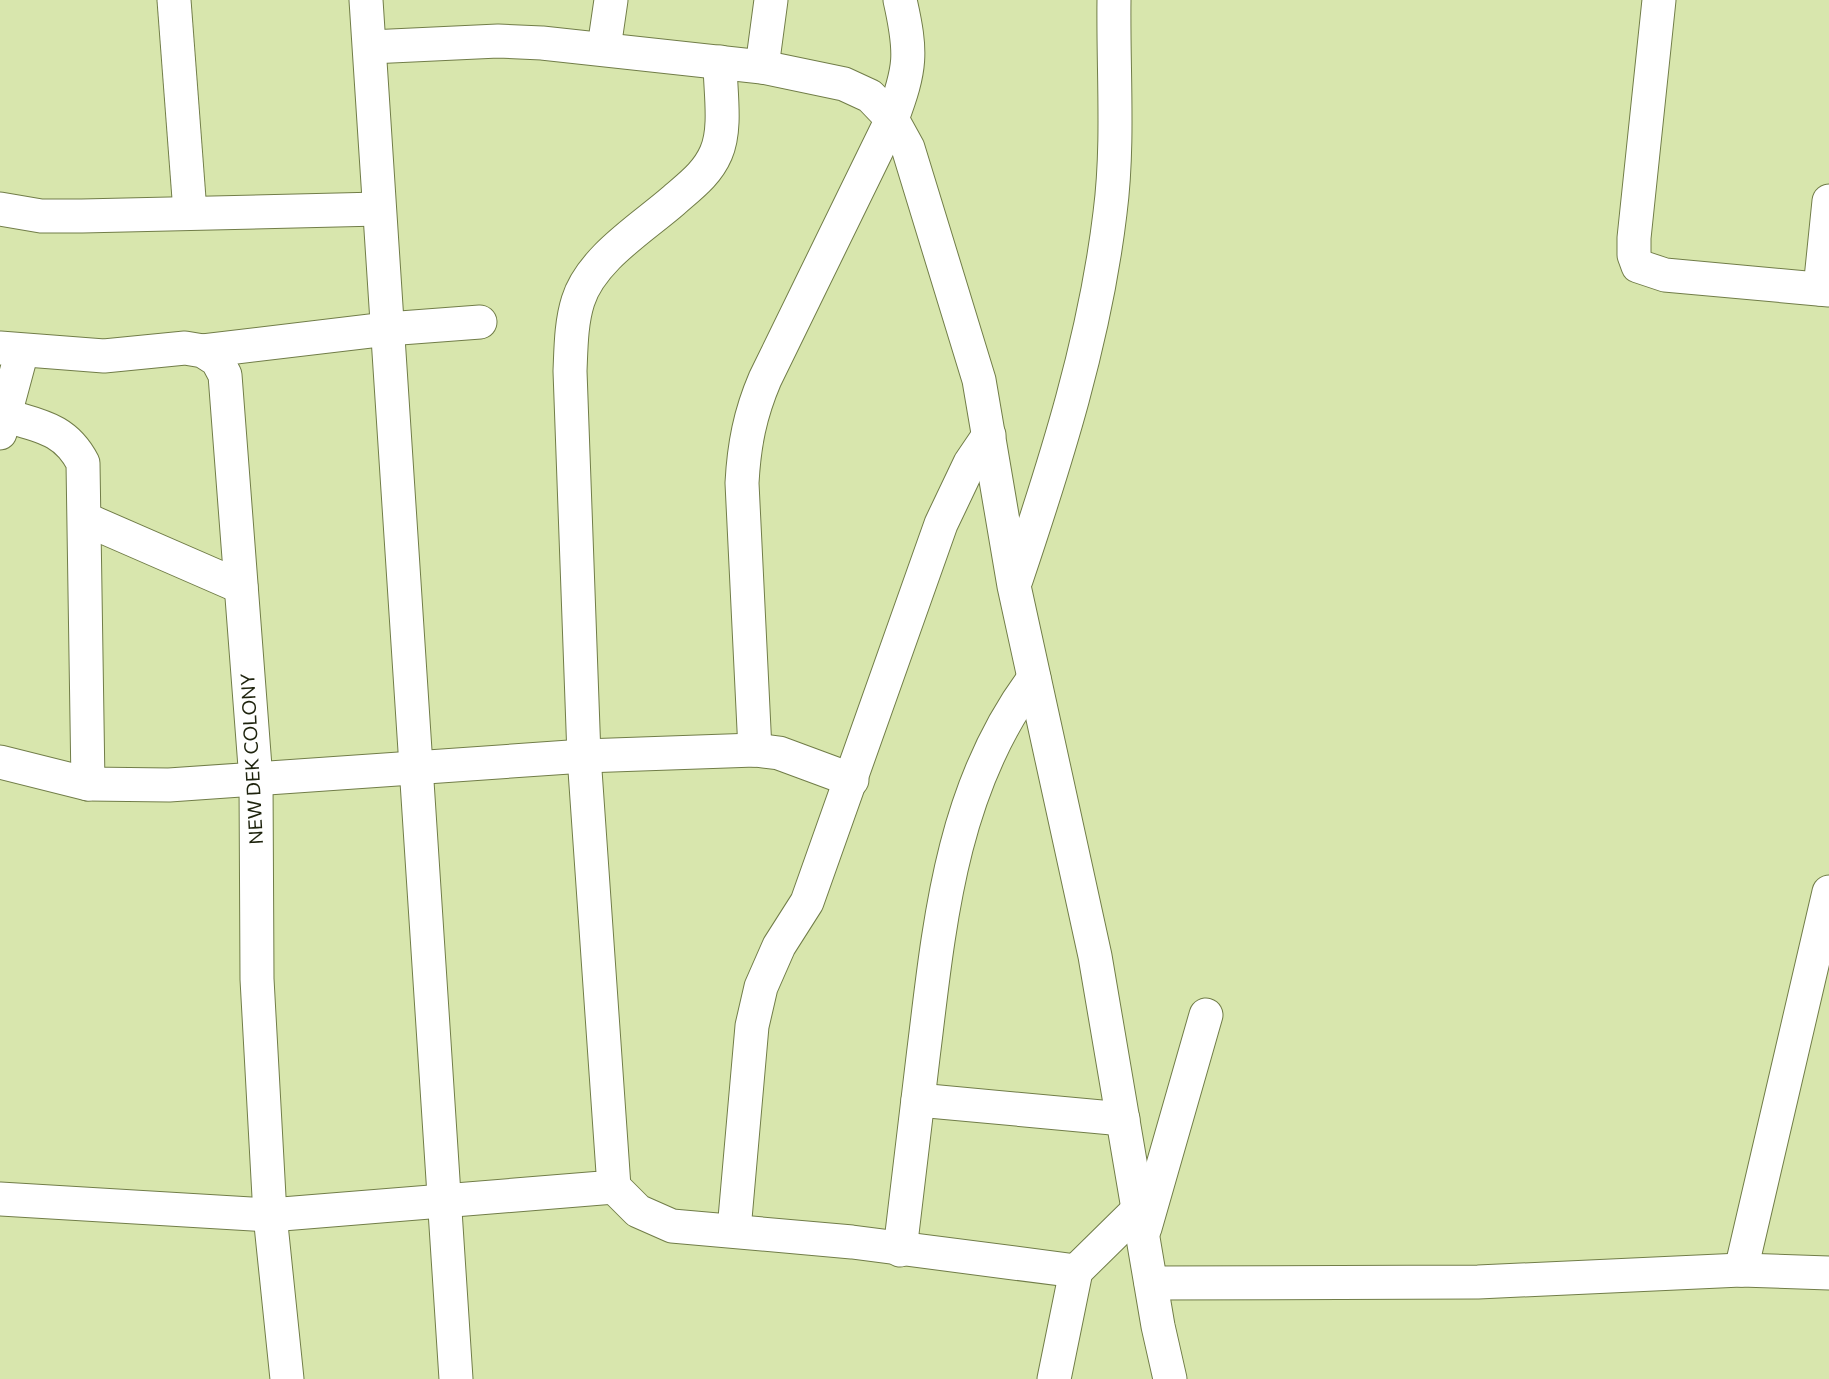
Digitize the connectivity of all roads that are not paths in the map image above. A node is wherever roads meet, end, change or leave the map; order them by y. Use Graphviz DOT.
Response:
graph roads {
  1 [pos="174,0"];
  2 [pos="366,0"];
  3 [pos="611,0"];
  4 [pos="771,0"];
  5 [pos="900,0"];
  6 [pos="1114,0"];
  7 [pos="1659,0"];
  8 [pos="370,47"];
  9 [pos="604,48"];
  10 [pos="720,62"];
  11 [pos="762,67"];
  12 [pos="892,119"];
  13 [pos="1829,201"];
  14 [pos="0,209"];
  15 [pos="379,209"];
  16 [pos="190,212"];
  17 [pos="1824,290"];
  18 [pos="480,322"];
  19 [pos="387,329"];
  20 [pos="11,350"];
  21 [pos="203,351"];
  22 [pos="2,424"];
  23 [pos="989,435"];
  24 [pos="85,519"];
  25 [pos="1014,586"];
  26 [pos="241,587"];
  27 [pos="1034,678"];
  28 [pos="755,750"];
  29 [pos="584,755"];
  30 [pos="0,762"];
  31 [pos="417,768"];
  32 [pos="256,780"];
  33 [pos="852,780"];
  34 [pos="88,784"];
  35 [pos="1829,892"];
  36 [pos="1206,1014"];
  37 [pos="918,1100"];
  38 [pos="1123,1119"];
  39 [pos="614,1187"];
  40 [pos="0,1199"];
  41 [pos="444,1203"];
  42 [pos="270,1215"];
  43 [pos="1140,1223"];
  44 [pos="734,1230"];
  45 [pos="900,1250"];
  46 [pos="1741,1270"];
  47 [pos="1076,1271"];
  48 [pos="1829,1273"];
  49 [pos="1151,1283"];
  50 [pos="287,1379"];
  51 [pos="456,1379"];
  52 [pos="1054,1379"];
  53 [pos="1170,1379"];
  1 -- 16 [label="street"];
  2 -- 8 [label="street"];
  3 -- 9 [label="street"];
  4 -- 11 [label="street"];
  5 -- 12 [label="street"];
  6 -- 25 [label="street"];
  7 -- 17 [label="street"];
  8 -- 9 [label="street"];
  8 -- 15 [label="street"];
  9 -- 10 [label="street"];
  10 -- 11 [label="street"];
  10 -- 29 [label="street"];
  11 -- 12 [label="street"];
  12 -- 23 [label="street"];
  12 -- 28 [label="street"];
  13 -- 17 [label="street"];
  14 -- 16 [label="street"];
  15 -- 16 [label="street"];
  15 -- 19 [label="street"];
  18 -- 19 [label="street"];
  19 -- 21 [label="street"];
  19 -- 31 [label="street"];
  20 -- 21 [label="street"];
  20 -- 22 [label="street"];
  21 -- 26 [label="street, NEW DEK COLONY"];
  22 -- 24 [label="street"];
  23 -- 25 [label="street"];
  23 -- 33 [label="street"];
  24 -- 26 [label="street"];
  24 -- 34 [label="street"];
  25 -- 27 [label="street"];
  26 -- 32 [label="street, NEW DEK COLONY"];
  27 -- 37 [label="street"];
  27 -- 38 [label="street"];
  28 -- 29 [label="street"];
  28 -- 33 [label="street"];
  29 -- 31 [label="street"];
  29 -- 39 [label="street"];
  30 -- 34 [label="street"];
  31 -- 32 [label="street"];
  31 -- 41 [label="street"];
  32 -- 34 [label="street"];
  32 -- 42 [label="street, NEW DEK COLONY"];
  33 -- 44 [label="street"];
  35 -- 46 [label="street"];
  36 -- 43 [label="street"];
  37 -- 38 [label="street"];
  37 -- 45 [label="street"];
  38 -- 43 [label="street"];
  39 -- 41 [label="street"];
  39 -- 44 [label="street"];
  40 -- 42 [label="street"];
  41 -- 42 [label="street"];
  41 -- 51 [label="street"];
  42 -- 50 [label="street, NEW DEK COLONY"];
  43 -- 47 [label="street"];
  43 -- 49 [label="street"];
  44 -- 45 [label="street"];
  45 -- 47 [label="street"];
  46 -- 48 [label="street"];
  46 -- 49 [label="street"];
  47 -- 52 [label="street"];
  49 -- 53 [label="street"];
}
